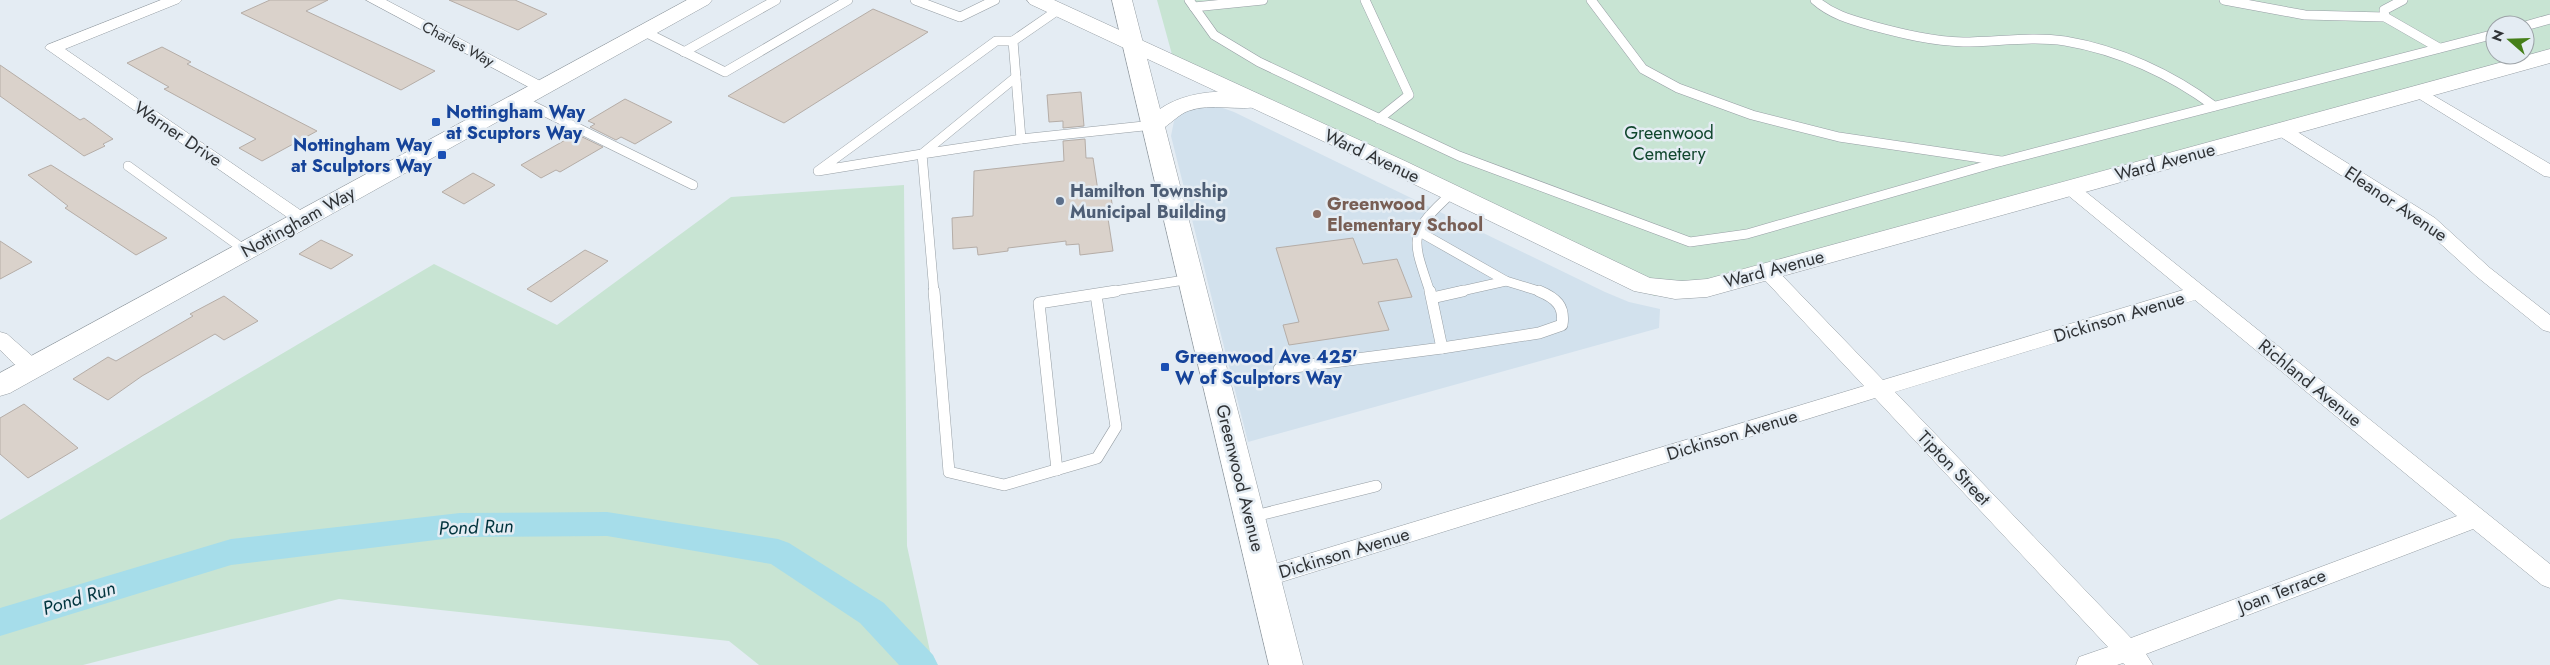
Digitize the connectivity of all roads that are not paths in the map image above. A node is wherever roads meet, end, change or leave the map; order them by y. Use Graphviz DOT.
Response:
graph roads {
  1 [pos="174,0"];
  2 [pos="374,0"];
  3 [pos="702,0"];
  4 [pos="776,0"];
  5 [pos="848,0"];
  6 [pos="915,0"];
  7 [pos="995,0"];
  8 [pos="1122,0"];
  9 [pos="1263,0"];
  10 [pos="1365,0"];
  11 [pos="1591,0"];
  12 [pos="1815,0"];
  13 [pos="2224,0"];
  14 [pos="2402,0"];
  15 [pos="1192,3"];
  16 [pos="1048,5"];
  17 [pos="2385,17"];
  18 [pos="2550,19"];
  19 [pos="2535,23"];
  20 [pos="644,32"];
  21 [pos="2485,36"];
  22 [pos="1013,41"];
  23 [pos="1134,46"];
  24 [pos="2439,48"];
  25 [pos="684,52"];
  26 [pos="2550,56"];
  27 [pos="1016,77"];
  28 [pos="2419,92"];
  29 [pos="531,94"];
  30 [pos="1254,101"];
  31 [pos="2214,106"];
  32 [pos="1379,119"];
  33 [pos="1153,125"];
  34 [pos="2282,130"];
  35 [pos="1021,139"];
  36 [pos="922,154"];
  37 [pos="2003,161"];
  38 [pos="128,166"];
  39 [pos="2550,172"];
  40 [pos="693,185"];
  41 [pos="2070,188"];
  42 [pos="1452,193"];
  43 [pos="303,220"];
  44 [pos="1418,231"];
  45 [pos="246,251"];
  46 [pos="1767,271"];
  47 [pos="1191,279"];
  48 [pos="1506,281"];
  49 [pos="2198,292"];
  50 [pos="1096,295"];
  51 [pos="1432,298"];
  52 [pos="2550,324"];
  53 [pos="0,339"];
  54 [pos="1442,348"];
  55 [pos="33,368"];
  56 [pos="1279,369"];
  57 [pos="0,386"];
  58 [pos="1880,390"];
  59 [pos="1058,470"];
  60 [pos="1376,486"];
  61 [pos="1250,517"];
  62 [pos="2476,518"];
  63 [pos="1265,578"];
  64 [pos="2550,578"];
  65 [pos="2134,658"];
  66 [pos="1286,665"];
  67 [pos="2088,665"];
  1 -- 43 [label="street, Warner Drive"];
  2 -- 29 [label="street, Charles Way"];
  3 -- 20 [label="street, Nottingham Way"];
  4 -- 25 [label="lane"];
  5 -- 25 [label="lane"];
  6 -- 7 [label="lane"];
  8 -- 23 [label="street, Greenwood Avenue"];
  9 -- 15 [label="lane"];
  10 -- 32 [label="lane"];
  11 -- 37 [label="lane"];
  12 -- 31 [label="lane"];
  13 -- 17 [label="lane"];
  14 -- 17 [label="lane"];
  15 -- 32 [label="lane"];
  16 -- 22 [label="lane"];
  16 -- 23 [label="street, Ward Avenue"];
  17 -- 24 [label="lane"];
  18 -- 19 [label="lane"];
  20 -- 25 [label="lane"];
  20 -- 29 [label="street, Nottingham Way"];
  21 -- 24 [label="lane"];
  22 -- 27 [label="lane"];
  22 -- 36 [label="lane"];
  23 -- 30 [label="street, Ward Avenue"];
  23 -- 33 [label="street, Greenwood Avenue"];
  24 -- 31 [label="lane"];
  26 -- 28 [label="street, Ward Avenue"];
  27 -- 35 [label="lane"];
  27 -- 36 [label="lane"];
  28 -- 34 [label="street, Ward Avenue"];
  28 -- 39 [label="street"];
  29 -- 40 [label="lane"];
  29 -- 43 [label="street, Nottingham Way"];
  30 -- 33 [label="street"];
  30 -- 42 [label="street, Ward Avenue"];
  31 -- 37 [label="lane"];
  32 -- 37 [label="lane"];
  33 -- 35 [label="lane"];
  33 -- 47 [label="street, Greenwood Avenue"];
  34 -- 41 [label="street, Ward Avenue"];
  34 -- 52 [label="street, Eleanor Avenue"];
  35 -- 36 [label="lane"];
  36 -- 59 [label="lane"];
  38 -- 45 [label="lane"];
  41 -- 46 [label="street, Ward Avenue"];
  41 -- 49 [label="street, Richland Avenue"];
  42 -- 44 [label="lane"];
  42 -- 46 [label="street, Ward Avenue"];
  43 -- 45 [label="street, Nottingham Way"];
  44 -- 48 [label="lane"];
  44 -- 51 [label="lane"];
  45 -- 55 [label="street, Nottingham Way"];
  46 -- 58 [label="street, Tipton Street"];
  47 -- 50 [label="lane"];
  47 -- 61 [label="street, Greenwood Avenue"];
  48 -- 51 [label="lane"];
  48 -- 54 [label="lane"];
  49 -- 58 [label="street, Dickinson Avenue"];
  49 -- 62 [label="street, Richland Avenue"];
  50 -- 59 [label="lane"];
  50 -- 59 [label="lane"];
  51 -- 54 [label="lane"];
  53 -- 55 [label="street"];
  54 -- 56 [label="lane"];
  55 -- 57 [label="street, Nottingham Way"];
  58 -- 63 [label="street, Dickinson Avenue"];
  58 -- 65 [label="street, Tipton Street"];
  60 -- 61 [label="lane"];
  61 -- 63 [label="street, Greenwood Avenue"];
  62 -- 64 [label="street, Richland Avenue"];
  62 -- 65 [label="street, Joan Terrace"];
  63 -- 66 [label="street, Greenwood Avenue"];
  65 -- 67 [label="street, Joan Terrace"];
}
